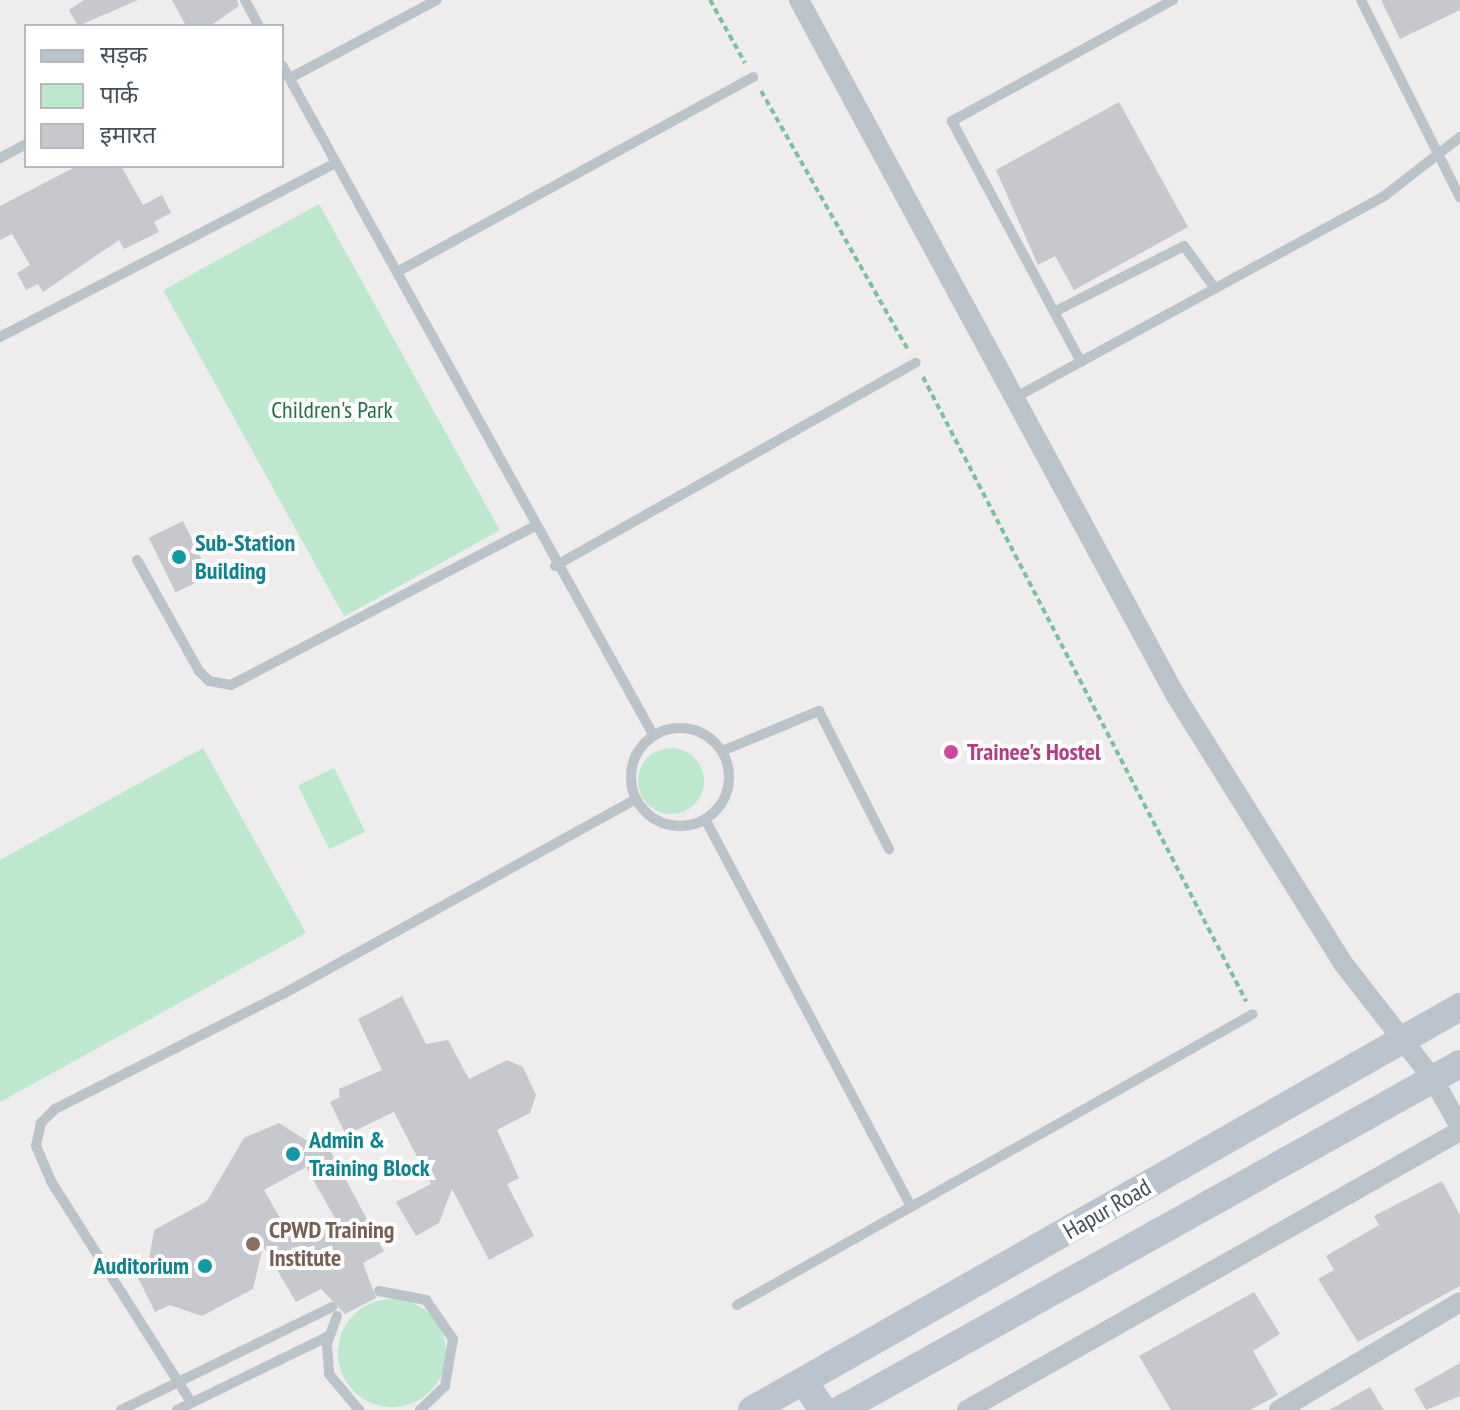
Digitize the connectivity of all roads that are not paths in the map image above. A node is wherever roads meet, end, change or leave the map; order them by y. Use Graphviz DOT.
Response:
graph roads {
  1 [pos="245,0"];
  2 [pos="437,0"];
  3 [pos="799,0"];
  4 [pos="1173,0"];
  5 [pos="1361,0"];
  6 [pos="257,22"];
  7 [pos="284,68"];
  8 [pos="753,77"];
  9 [pos="290,78"];
  10 [pos="1460,137"];
  11 [pos="24,145"];
  12 [pos="1438,153"];
  13 [pos="0,158"];
  14 [pos="335,163"];
  15 [pos="1460,198"];
  16 [pos="397,272"];
  17 [pos="1214,287"];
  18 [pos="1054,312"];
  19 [pos="0,337"];
  20 [pos="1081,362"];
  21 [pos="916,363"];
  22 [pos="1016,397"];
  23 [pos="533,527"];
  24 [pos="137,560"];
  25 [pos="555,566"];
  26 [pos="654,736"];
  27 [pos="722,751"];
  28 [pos="636,799"];
  29 [pos="705,819"];
  30 [pos="889,849"];
  31 [pos="1460,1007"];
  32 [pos="1253,1014"];
  33 [pos="1400,1042"];
  34 [pos="1460,1064"];
  35 [pos="1433,1079"];
  36 [pos="1460,1129"];
  37 [pos="911,1207"];
  38 [pos="379,1291"];
  39 [pos="1460,1302"];
  40 [pos="737,1305"];
  41 [pos="329,1336"];
  42 [pos="178,1379"];
  43 [pos="804,1382"];
  44 [pos="191,1402"];
  45 [pos="121,1410"];
  46 [pos="177,1410"];
  47 [pos="359,1410"];
  48 [pos="420,1410"];
  49 [pos="752,1410"];
  50 [pos="823,1410"];
  51 [pos="840,1410"];
  52 [pos="967,1410"];
  53 [pos="1279,1410"];
  1 -- 6 [label="lane"];
  2 -- 9 [label="lane"];
  3 -- 22 [label="street"];
  4 -- 18 [label="lane"];
  5 -- 12 [label="lane"];
  7 -- 9 [label="lane"];
  8 -- 16 [label="lane"];
  9 -- 14 [label="lane"];
  10 -- 12 [label="lane"];
  11 -- 13 [label="lane"];
  12 -- 15 [label="lane"];
  12 -- 17 [label="lane"];
  14 -- 16 [label="lane"];
  14 -- 19 [label="lane"];
  16 -- 23 [label="lane"];
  17 -- 18 [label="lane"];
  17 -- 20 [label="lane"];
  18 -- 20 [label="lane"];
  20 -- 22 [label="lane"];
  21 -- 25 [label="lane"];
  22 -- 33 [label="street"];
  23 -- 24 [label="lane"];
  23 -- 25 [label="lane"];
  25 -- 26 [label="lane"];
  26 -- 27 [label="lane"];
  26 -- 28 [label="lane"];
  27 -- 29 [label="lane"];
  27 -- 30 [label="lane"];
  28 -- 29 [label="lane"];
  28 -- 42 [label="lane"];
  29 -- 37 [label="lane"];
  31 -- 33 [label="main road, Hapur Road"];
  32 -- 37 [label="lane"];
  33 -- 35 [label="street"];
  33 -- 43 [label="main road, Hapur Road"];
  34 -- 35 [label="main road, Hapur Road"];
  35 -- 36 [label="street"];
  35 -- 51 [label="main road, Hapur Road"];
  36 -- 52 [label="street"];
  37 -- 40 [label="lane"];
  38 -- 48 [label="lane"];
  39 -- 53 [label="street"];
  41 -- 42 [label="lane"];
  41 -- 44 [label="lane"];
  41 -- 47 [label="lane"];
  42 -- 44 [label="lane"];
  42 -- 45 [label="lane"];
  43 -- 49 [label="main road, Hapur Road"];
  43 -- 50 [label="main road"];
  44 -- 46 [label="lane"];
}
